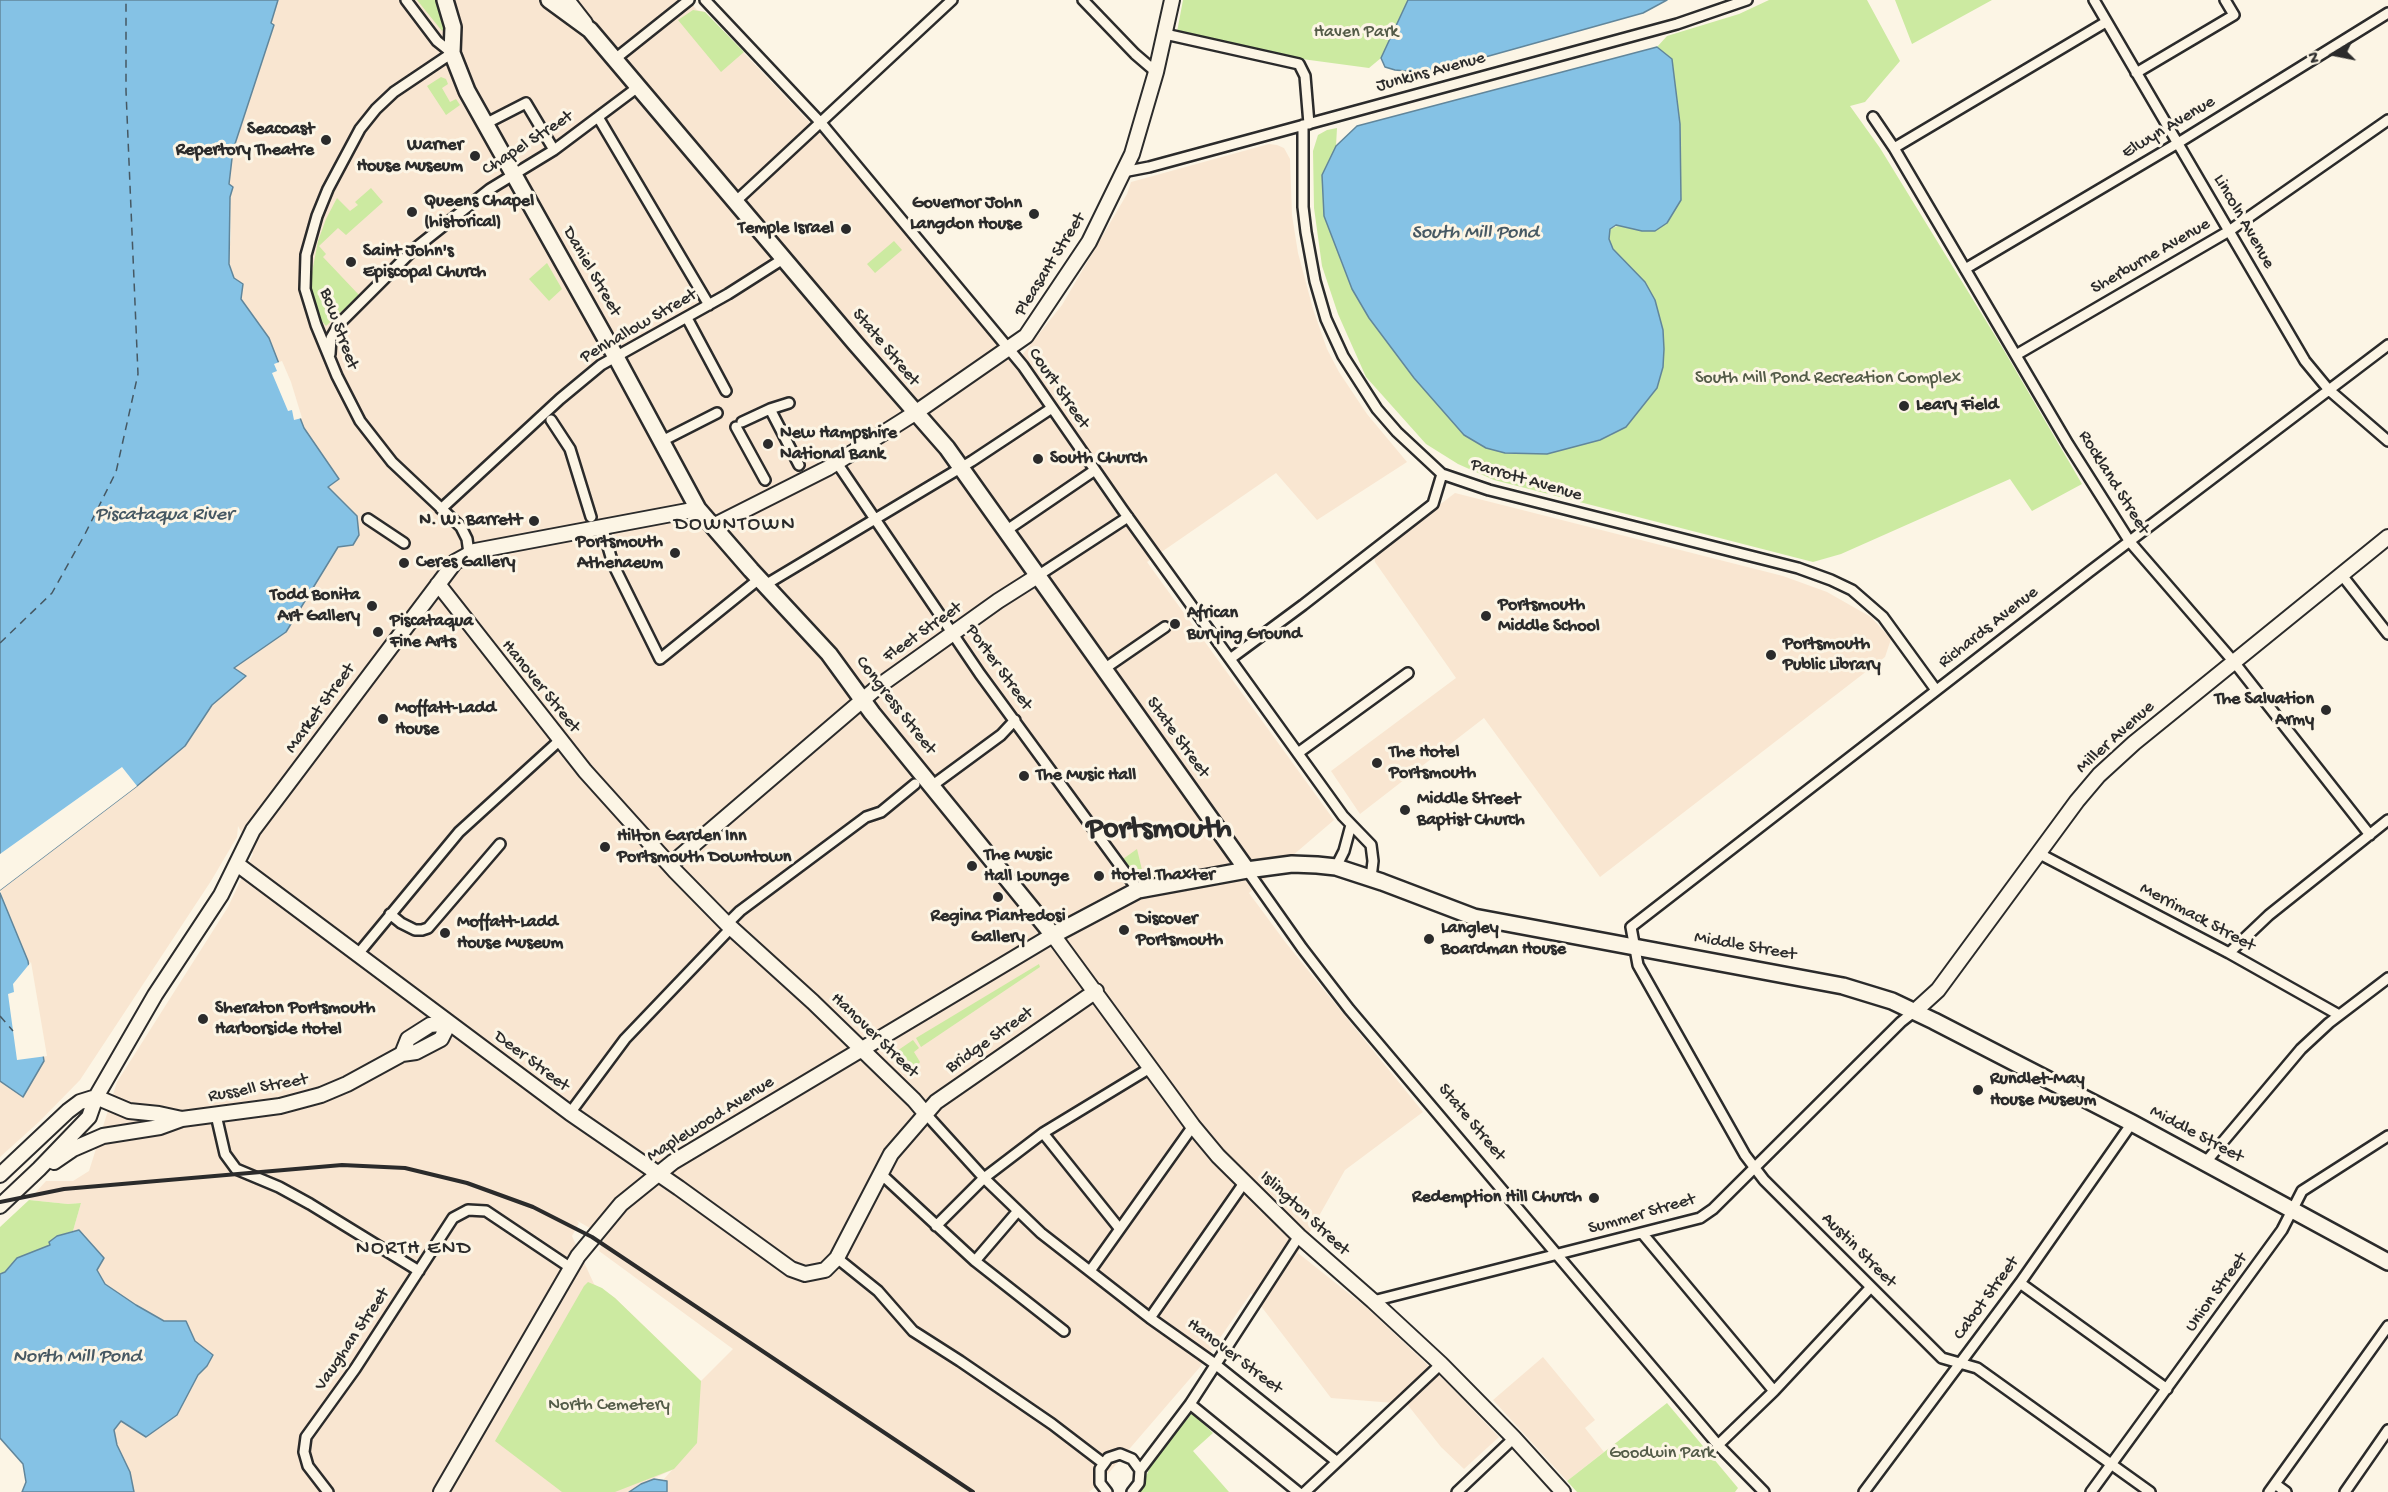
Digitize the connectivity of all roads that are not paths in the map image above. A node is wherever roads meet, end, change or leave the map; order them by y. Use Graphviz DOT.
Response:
graph roads {
  1 [pos="406,0"];
  2 [pos="445,0"];
  3 [pos="549,0"];
  4 [pos="567,0"];
  5 [pos="690,0"];
  6 [pos="705,0"];
  7 [pos="952,0"];
  8 [pos="1083,0"];
  9 [pos="1172,0"];
  10 [pos="1746,0"];
  11 [pos="2094,0"];
  12 [pos="2225,0"];
  13 [pos="2388,13"];
  14 [pos="2106,22"];
  15 [pos="590,30"];
  16 [pos="1165,34"];
  17 [pos="452,53"];
  18 [pos="615,59"];
  19 [pos="1156,72"];
  20 [pos="2136,73"];
  21 [pos="638,87"];
  22 [pos="598,117"];
  23 [pos="1873,117"];
  24 [pos="2388,120"];
  25 [pos="821,123"];
  26 [pos="485,124"];
  27 [pos="1306,125"];
  28 [pos="2178,143"];
  29 [pos="1894,148"];
  30 [pos="554,150"];
  31 [pos="1123,172"];
  32 [pos="513,175"];
  33 [pos="735,202"];
  34 [pos="2229,231"];
  35 [pos="783,259"];
  36 [pos="1965,269"];
  37 [pos="709,305"];
  38 [pos="687,318"];
  39 [pos="2388,345"];
  40 [pos="1010,349"];
  41 [pos="2016,355"];
  42 [pos="616,357"];
  43 [pos="332,365"];
  44 [pos="2329,390"];
  45 [pos="726,391"];
  46 [pos="789,403"];
  47 [pos="1052,408"];
  48 [pos="770,409"];
  49 [pos="717,413"];
  50 [pos="915,413"];
  51 [pos="551,420"];
  52 [pos="662,441"];
  53 [pos="2388,441"];
  54 [pos="837,463"];
  55 [pos="799,465"];
  56 [pos="962,468"];
  57 [pos="1095,470"];
  58 [pos="1442,474"];
  59 [pos="765,480"];
  60 [pos="441,509"];
  61 [pos="698,509"];
  62 [pos="1128,517"];
  63 [pos="368,519"];
  64 [pos="875,519"];
  65 [pos="596,521"];
  66 [pos="713,526"];
  67 [pos="1007,530"];
  68 [pos="2388,537"];
  69 [pos="2130,542"];
  70 [pos="404,543"];
  71 [pos="469,553"];
  72 [pos="2342,574"];
  73 [pos="1039,575"];
  74 [pos="762,582"];
  75 [pos="438,584"];
  76 [pos="1165,627"];
  77 [pos="953,634"];
  78 [pos="2388,634"];
  79 [pos="1230,659"];
  80 [pos="2234,662"];
  81 [pos="1104,669"];
  82 [pos="1408,673"];
  83 [pos="1936,690"];
  84 [pos="864,700"];
  85 [pos="1015,720"];
  86 [pos="560,740"];
  87 [pos="1298,753"];
  88 [pos="915,784"];
  89 [pos="933,785"];
  90 [pos="2388,820"];
  91 [pos="1351,825"];
  92 [pos="1219,830"];
  93 [pos="2370,835"];
  94 [pos="500,844"];
  95 [pos="2038,853"];
  96 [pos="237,864"];
  97 [pos="670,865"];
  98 [pos="1336,867"];
  99 [pos="1247,870"];
  100 [pos="1214,875"];
  101 [pos="1371,878"];
  102 [pos="1138,890"];
  103 [pos="390,914"];
  104 [pos="729,926"];
  105 [pos="1053,935"];
  106 [pos="1635,948"];
  107 [pos="2229,953"];
  108 [pos="358,954"];
  109 [pos="2388,978"];
  110 [pos="1096,991"];
  111 [pos="1915,1011"];
  112 [pos="2339,1015"];
  113 [pos="449,1023"];
  114 [pos="861,1049"];
  115 [pos="1150,1068"];
  116 [pos="96,1097"];
  117 [pos="570,1113"];
  118 [pos="925,1113"];
  119 [pos="216,1115"];
  120 [pos="182,1119"];
  121 [pos="2132,1123"];
  122 [pos="1192,1126"];
  123 [pos="1043,1133"];
  124 [pos="2388,1136"];
  125 [pos="2205,1163"];
  126 [pos="39,1169"];
  127 [pos="1754,1169"];
  128 [pos="657,1173"];
  129 [pos="880,1173"];
  130 [pos="0,1175"];
  131 [pos="984,1178"];
  132 [pos="1244,1184"];
  133 [pos="0,1206"];
  134 [pos="2294,1209"];
  135 [pos="1017,1212"];
  136 [pos="936,1226"];
  137 [pos="1119,1228"];
  138 [pos="1642,1233"];
  139 [pos="1299,1236"];
  140 [pos="1557,1255"];
  141 [pos="837,1258"];
  142 [pos="975,1261"];
  143 [pos="2388,1262"];
  144 [pos="571,1268"];
  145 [pos="419,1271"];
  146 [pos="1089,1271"];
  147 [pos="2020,1283"];
  148 [pos="1871,1287"];
  149 [pos="1373,1301"];
  150 [pos="1150,1318"];
  151 [pos="2388,1326"];
  152 [pos="1064,1330"];
  153 [pos="1960,1363"];
  154 [pos="1215,1364"];
  155 [pos="1441,1364"];
  156 [pos="2167,1389"];
  157 [pos="1774,1391"];
  158 [pos="1190,1404"];
  159 [pos="2387,1432"];
  160 [pos="1514,1438"];
  161 [pos="1718,1445"];
  162 [pos="1336,1461"];
  163 [pos="1103,1462"];
  164 [pos="2111,1466"];
  165 [pos="1140,1470"];
  166 [pos="2272,1488"];
  167 [pos="328,1492"];
  168 [pos="441,1492"];
  169 [pos="1107,1492"];
  170 [pos="1132,1492"];
  171 [pos="1298,1492"];
  172 [pos="1305,1492"];
  173 [pos="1457,1492"];
  174 [pos="1563,1492"];
  175 [pos="1764,1492"];
  176 [pos="1864,1492"];
  177 [pos="2091,1492"];
  178 [pos="2150,1492"];
  179 [pos="2286,1492"];
  180 [pos="2345,1492"];
  1 -- 17 [label="street"];
  2 -- 17 [label="main road"];
  3 -- 15 [label="main road"];
  4 -- 15 [label="street, State Street"];
  5 -- 18 [label="street"];
  6 -- 25 [label="street, Court Street"];
  7 -- 25 [label="street"];
  8 -- 19 [label="street"];
  9 -- 16 [label="street, Pleasant Street"];
  10 -- 27 [label="street, Junkins Avenue"];
  11 -- 14 [label="street, Lincoln Avenue"];
  12 -- 20 [label="street"];
  13 -- 28 [label="street, Elwyn Avenue"];
  14 -- 20 [label="street, Lincoln Avenue"];
  14 -- 29 [label="street"];
  15 -- 18 [label="main road, State Street"];
  16 -- 19 [label="street, Pleasant Street"];
  16 -- 27 [label="street, Parrott Avenue"];
  17 -- 26 [label="main road, Daniel Street"];
  17 -- 43 [label="street, Bow Street"];
  18 -- 21 [label="main road, State Street"];
  19 -- 31 [label="street, Pleasant Street"];
  20 -- 28 [label="street, Lincoln Avenue"];
  21 -- 22 [label="street, Chapel Street"];
  21 -- 33 [label="main road, State Street"];
  22 -- 30 [label="street, Chapel Street"];
  22 -- 37 [label="street"];
  23 -- 29 [label="street, Rockland Street"];
  24 -- 34 [label="street, Sherburne Avenue"];
  25 -- 33 [label="street"];
  25 -- 40 [label="street, Court Street"];
  26 -- 30 [label="street"];
  26 -- 32 [label="main road, Daniel Street"];
  27 -- 31 [label="street, Junkins Avenue"];
  27 -- 58 [label="street, Parrott Avenue"];
  28 -- 34 [label="street, Lincoln Avenue"];
  28 -- 36 [label="street, Elwyn Avenue"];
  29 -- 36 [label="street, Rockland Street"];
  30 -- 32 [label="street, Chapel Street"];
  31 -- 40 [label="street, Pleasant Street"];
  32 -- 42 [label="main road, Daniel Street"];
  32 -- 43 [label="street, Chapel Street"];
  33 -- 35 [label="main road, State Street"];
  34 -- 41 [label="street, Sherburne Avenue"];
  34 -- 44 [label="street, Lincoln Avenue"];
  35 -- 37 [label="street, Penhallow Street"];
  35 -- 50 [label="main road, State Street"];
  36 -- 41 [label="street, Rockland Street"];
  37 -- 38 [label="street, Penhallow Street"];
  38 -- 42 [label="street, Penhallow Street"];
  38 -- 45 [label="street"];
  39 -- 44 [label="street, Richards Avenue"];
  40 -- 47 [label="street, Court Street"];
  40 -- 50 [label="street, Pleasant Street"];
  41 -- 69 [label="street, Rockland Street"];
  42 -- 52 [label="main road, Daniel Street"];
  42 -- 60 [label="street, Penhallow Street"];
  43 -- 60 [label="street, Bow Street"];
  44 -- 53 [label="street, Lincoln Avenue"];
  44 -- 69 [label="street, Richards Avenue"];
  46 -- 48 [label="street"];
  47 -- 56 [label="street"];
  47 -- 57 [label="street, Court Street"];
  48 -- 55 [label="street"];
  48 -- 59 [label="street"];
  49 -- 52 [label="street"];
  50 -- 54 [label="street, Pleasant Street"];
  50 -- 56 [label="main road, State Street"];
  51 -- 65 [label="street"];
  52 -- 61 [label="main road, Daniel Street"];
  54 -- 64 [label="street, Porter Street"];
  54 -- 66 [label="street, Pleasant Street"];
  56 -- 64 [label="street"];
  56 -- 67 [label="main road, State Street"];
  57 -- 62 [label="street, Court Street"];
  57 -- 67 [label="street"];
  58 -- 79 [label="street"];
  58 -- 83 [label="street, Parrott Avenue"];
  60 -- 71 [label="street, Bow Street"];
  61 -- 65 [label="street"];
  61 -- 66 [label="main road, Congress Street"];
  62 -- 73 [label="street, Fleet Street"];
  62 -- 79 [label="street, Court Street"];
  63 -- 70 [label="street"];
  64 -- 74 [label="street"];
  64 -- 77 [label="street, Porter Street"];
  65 -- 71 [label="street"];
  65 -- 74 [label="street"];
  66 -- 74 [label="main road, Congress Street"];
  67 -- 73 [label="main road, State Street"];
  68 -- 72 [label="street, Miller Avenue"];
  69 -- 80 [label="street, Rockland Street"];
  69 -- 83 [label="street, Richards Avenue"];
  71 -- 75 [label="street, Market Street"];
  72 -- 78 [label="street"];
  72 -- 80 [label="street, Miller Avenue"];
  73 -- 77 [label="street, Fleet Street"];
  73 -- 81 [label="main road, State Street"];
  74 -- 84 [label="main road, Congress Street"];
  75 -- 86 [label="street, Hanover Street"];
  75 -- 96 [label="street, Market Street"];
  76 -- 81 [label="street"];
  77 -- 84 [label="street, Fleet Street"];
  77 -- 85 [label="street, Porter Street"];
  79 -- 87 [label="street, Court Street"];
  80 -- 93 [label="street, Rockland Street"];
  80 -- 95 [label="street, Miller Avenue"];
  81 -- 92 [label="main road, State Street"];
  82 -- 87 [label="street"];
  83 -- 106 [label="street, Richards Avenue"];
  84 -- 89 [label="main road, Congress Street"];
  84 -- 97 [label="street, Fleet Street"];
  85 -- 89 [label="street"];
  85 -- 102 [label="street, Porter Street"];
  86 -- 97 [label="street, Hanover Street"];
  86 -- 103 [label="street"];
  87 -- 91 [label="street, Court Street"];
  88 -- 104 [label="street"];
  89 -- 105 [label="main road, Congress Street"];
  90 -- 93 [label="street"];
  91 -- 98 [label="street"];
  91 -- 101 [label="street, Court Street"];
  92 -- 99 [label="main road, State Street"];
  92 -- 100 [label="main road"];
  93 -- 107 [label="street"];
  94 -- 103 [label="street"];
  95 -- 107 [label="street, Merrimack Street"];
  95 -- 111 [label="street, Miller Avenue"];
  96 -- 108 [label="street, Deer Street"];
  96 -- 116 [label="street, Market Street"];
  97 -- 104 [label="street, Hanover Street"];
  98 -- 99 [label="main road, Middle Street"];
  98 -- 101 [label="main road, Middle Street"];
  99 -- 100 [label="main road, Middle Street"];
  99 -- 140 [label="street, State Street"];
  100 -- 102 [label="main road, Middle Street"];
  101 -- 106 [label="main road, Middle Street"];
  102 -- 105 [label="main road, Middle Street"];
  103 -- 108 [label="street"];
  104 -- 114 [label="street, Hanover Street"];
  104 -- 117 [label="street"];
  105 -- 110 [label="street, Islington Street"];
  105 -- 114 [label="street, Maplewood Avenue"];
  106 -- 111 [label="main road, Middle Street"];
  106 -- 127 [label="street, Austin Street"];
  107 -- 112 [label="street, Merrimack Street"];
  108 -- 113 [label="street, Deer Street"];
  109 -- 112 [label="street"];
  110 -- 115 [label="street, Islington Street"];
  110 -- 118 [label="street, Bridge Street"];
  111 -- 121 [label="main road, Middle Street"];
  111 -- 127 [label="street, Summer Street"];
  112 -- 125 [label="street"];
  113 -- 117 [label="street, Deer Street"];
  113 -- 119 [label="street, Russell Street"];
  114 -- 118 [label="street, Hanover Street"];
  114 -- 128 [label="street, Maplewood Avenue"];
  115 -- 122 [label="street, Islington Street"];
  115 -- 123 [label="street"];
  116 -- 120 [label="street"];
  116 -- 126 [label="street, Market Street"];
  116 -- 130 [label="street"];
  117 -- 128 [label="street, Deer Street"];
  118 -- 129 [label="street, Bridge Street"];
  118 -- 131 [label="street, Hanover Street"];
  119 -- 120 [label="street, Russell Street"];
  119 -- 145 [label="street"];
  120 -- 126 [label="street"];
  121 -- 125 [label="main road, Middle Street"];
  121 -- 147 [label="street, Cabot Street"];
  122 -- 132 [label="street, Islington Street"];
  122 -- 137 [label="street"];
  123 -- 131 [label="street"];
  123 -- 137 [label="street"];
  124 -- 134 [label="street, Union Street"];
  125 -- 134 [label="main road, Middle Street"];
  126 -- 133 [label="street, Market Street"];
  127 -- 138 [label="street, Summer Street"];
  127 -- 148 [label="street, Austin Street"];
  128 -- 141 [label="street, Deer Street"];
  128 -- 144 [label="street, Maplewood Avenue"];
  129 -- 136 [label="street"];
  129 -- 141 [label="street, Bridge Street"];
  131 -- 135 [label="street, Hanover Street"];
  131 -- 136 [label="street"];
  132 -- 139 [label="street, Islington Street"];
  132 -- 150 [label="street"];
  134 -- 143 [label="main road, Middle Street"];
  134 -- 156 [label="street, Union Street"];
  135 -- 142 [label="street"];
  135 -- 146 [label="street, Hanover Street"];
  136 -- 142 [label="street"];
  137 -- 146 [label="street"];
  138 -- 140 [label="street, Summer Street"];
  138 -- 157 [label="street"];
  139 -- 149 [label="street, Islington Street"];
  139 -- 154 [label="street"];
  140 -- 149 [label="street, Summer Street"];
  140 -- 161 [label="street, State Street"];
  141 -- 163 [label="street"];
  142 -- 152 [label="street"];
  144 -- 145 [label="street, Vaughan Street"];
  144 -- 168 [label="street, Maplewood Avenue"];
  145 -- 167 [label="street, Vaughan Street"];
  146 -- 150 [label="street, Hanover Street"];
  147 -- 153 [label="street, Cabot Street"];
  147 -- 156 [label="street"];
  148 -- 153 [label="street, Austin Street"];
  148 -- 157 [label="street"];
  149 -- 155 [label="street, Islington Street"];
  150 -- 154 [label="street, Hanover Street"];
  151 -- 166 [label="street"];
  153 -- 164 [label="street, Austin Street"];
  153 -- 176 [label="street, Cabot Street"];
  154 -- 158 [label="street"];
  154 -- 162 [label="street, Hanover Street"];
  155 -- 160 [label="street, Islington Street"];
  155 -- 162 [label="street"];
  156 -- 164 [label="street, Union Street"];
  157 -- 161 [label="street"];
  158 -- 165 [label="street"];
  158 -- 171 [label="street"];
  159 -- 180 [label="street"];
  160 -- 173 [label="street"];
  160 -- 174 [label="street, Islington Street"];
  161 -- 175 [label="street, State Street"];
  162 -- 172 [label="street"];
  163 -- 165 [label="street"];
  163 -- 169 [label="street"];
  164 -- 177 [label="street, Union Street"];
  164 -- 178 [label="street, Austin Street"];
  165 -- 170 [label="street"];
  166 -- 179 [label="street"];
}
